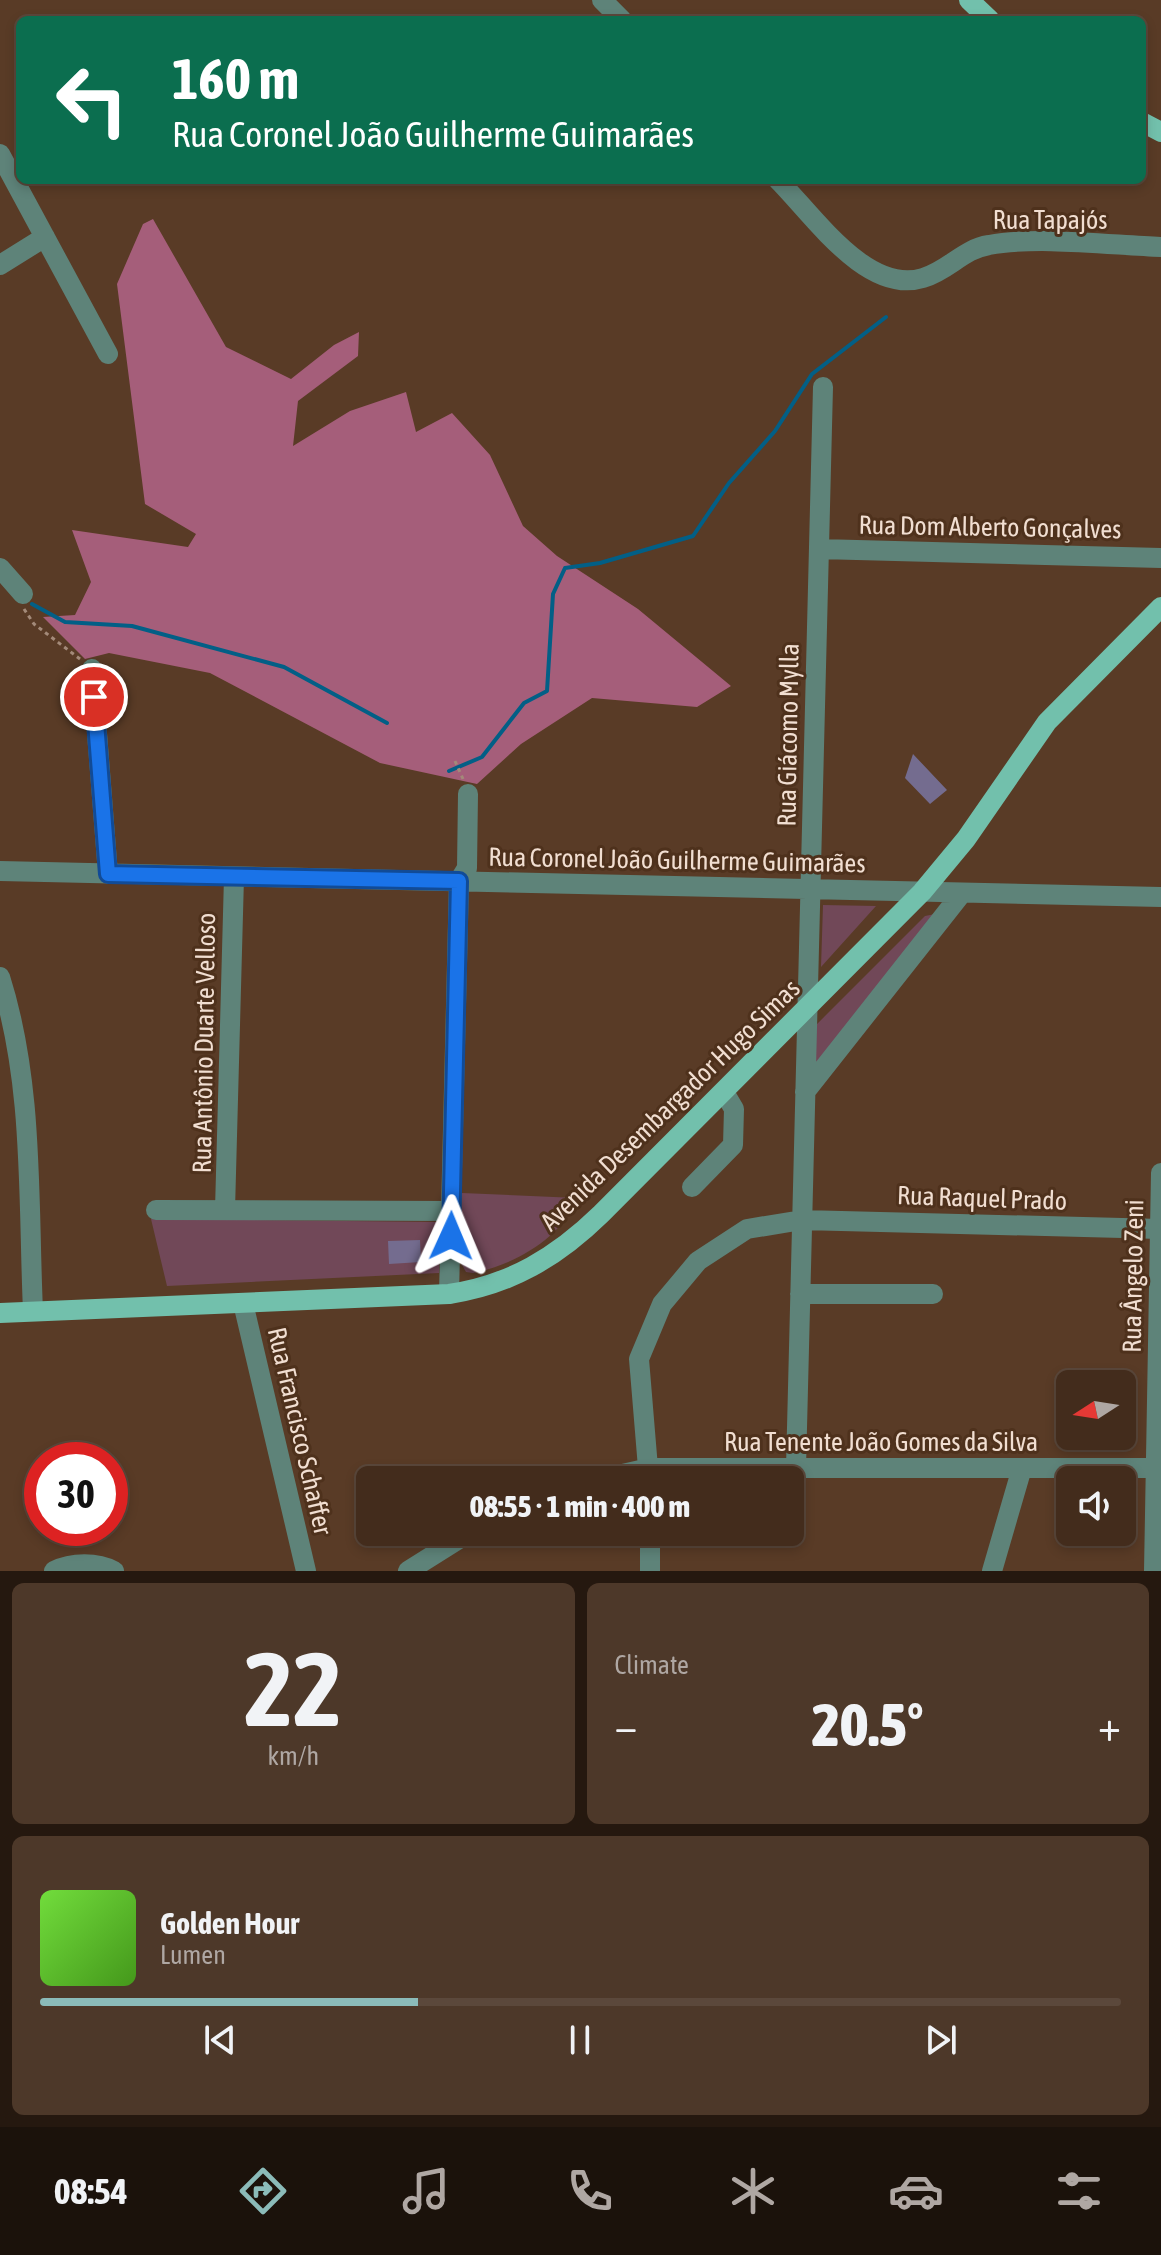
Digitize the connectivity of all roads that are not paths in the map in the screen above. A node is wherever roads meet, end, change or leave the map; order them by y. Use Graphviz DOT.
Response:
graph roads {
  1 [pos="602,0"];
  2 [pos="969,0"];
  3 [pos="618,16"];
  4 [pos="986,16"];
  5 [pos="0,154"];
  6 [pos="16,184"];
  7 [pos="16,184"];
  8 [pos="782,184"];
  9 [pos="45,237"];
  10 [pos="1161,247"];
  11 [pos="0,265"];
  12 [pos="108,354"];
  13 [pos="823,387"];
  14 [pos="819,549"];
  15 [pos="1161,558"];
  16 [pos="0,568"];
  17 [pos="23,594"];
  18 [pos="1161,607"];
  19 [pos="92,669"];
  20 [pos="468,794"];
  21 [pos="0,871"];
  22 [pos="108,874"];
  23 [pos="234,877"];
  24 [pos="459,881"];
  25 [pos="810,889"];
  26 [pos="922,892"];
  27 [pos="962,893"];
  28 [pos="1161,897"];
  29 [pos="0,977"];
  30 [pos="807,1009"];
  31 [pos="724,1092"];
  32 [pos="805,1092"];
  33 [pos="1161,1173"];
  34 [pos="692,1187"];
  35 [pos="156,1210"];
  36 [pos="225,1210"];
  37 [pos="451,1211"];
  38 [pos="802,1220"];
  39 [pos="1160,1229"];
  40 [pos="449,1294"];
  41 [pos="800,1294"];
  42 [pos="933,1294"];
  43 [pos="243,1303"];
  44 [pos="33,1311"];
  45 [pos="0,1312"];
  46 [pos="648,1466"];
  47 [pos="796,1466"];
  48 [pos="804,1468"];
  49 [pos="1022,1468"];
  50 [pos="1158,1468"];
  51 [pos="448,1546"];
  52 [pos="650,1546"];
  53 [pos="989,1568"];
  54 [pos="54,1571"];
  55 [pos="114,1571"];
  56 [pos="306,1571"];
  57 [pos="408,1571"];
  58 [pos="650,1571"];
  59 [pos="1154,1571"];
  1 -- 3 [label="street"];
  2 -- 4 [label="main road"];
  5 -- 6 [label="street"];
  7 -- 9 [label="street"];
  8 -- 10 [label="street, Rua Tapajós"];
  9 -- 11 [label="street"];
  9 -- 12 [label="street"];
  13 -- 14 [label="street, Rua Giácomo Mylla"];
  14 -- 15 [label="street, Rua Dom Alberto Gonçalves"];
  14 -- 25 [label="street, Rua Giácomo Mylla"];
  16 -- 17 [label="street"];
  18 -- 26 [label="main road, Avenida Desembargador Hugo Simas"];
  19 -- 22 [label="street"];
  20 -- 24 [label="street"];
  21 -- 22 [label="street, Rua Coronel João Guilherme Guimarães"];
  22 -- 23 [label="street, Rua Coronel João Guilherme Guimarães"];
  23 -- 24 [label="street, Rua Coronel João Guilherme Guimarães"];
  23 -- 36 [label="street, Rua Antônio Duarte Velloso"];
  24 -- 25 [label="street, Rua Coronel João Guilherme Guimarães"];
  24 -- 37 [label="street"];
  25 -- 26 [label="street, Rua Coronel João Guilherme Guimarães"];
  25 -- 30 [label="street, Rua Giácomo Mylla"];
  26 -- 27 [label="street, Rua Coronel João Guilherme Guimarães"];
  26 -- 30 [label="main road, Avenida Desembargador Hugo Simas"];
  27 -- 28 [label="street, Rua Coronel João Guilherme Guimarães"];
  27 -- 32 [label="street"];
  29 -- 44 [label="street"];
  30 -- 31 [label="main road, Avenida Desembargador Hugo Simas"];
  30 -- 32 [label="street, Rua Giácomo Mylla"];
  31 -- 34 [label="street"];
  31 -- 40 [label="main road, Avenida Desembargador Hugo Simas"];
  32 -- 38 [label="street, Rua Giácomo Mylla"];
  33 -- 39 [label="street, Rua Ângelo Zeni"];
  35 -- 36 [label="street"];
  36 -- 37 [label="street"];
  37 -- 40 [label="street"];
  38 -- 39 [label="street, Rua Raquel Prado"];
  38 -- 41 [label="street, Rua Giácomo Mylla"];
  38 -- 46 [label="street, Rua Raquel Prado"];
  39 -- 50 [label="street, Rua Ângelo Zeni"];
  40 -- 43 [label="main road, Avenida Desembargador Hugo Simas"];
  41 -- 42 [label="street"];
  41 -- 47 [label="street, Rua Giácomo Mylla"];
  43 -- 44 [label="main road, Avenida Desembargador Hugo Simas"];
  43 -- 56 [label="street, Rua Francisco Schaffer"];
  44 -- 45 [label="main road, Avenida Desembargador Hugo Simas"];
  48 -- 49 [label="street, Rua Tenente João Gomes da Silva"];
  49 -- 50 [label="street, Rua Tenente João Gomes da Silva"];
  49 -- 53 [label="street"];
  50 -- 59 [label="street, Rua Ângelo Zeni"];
  51 -- 57 [label="street"];
  52 -- 58 [label="street"];
  54 -- 55 [label="street"];
}
